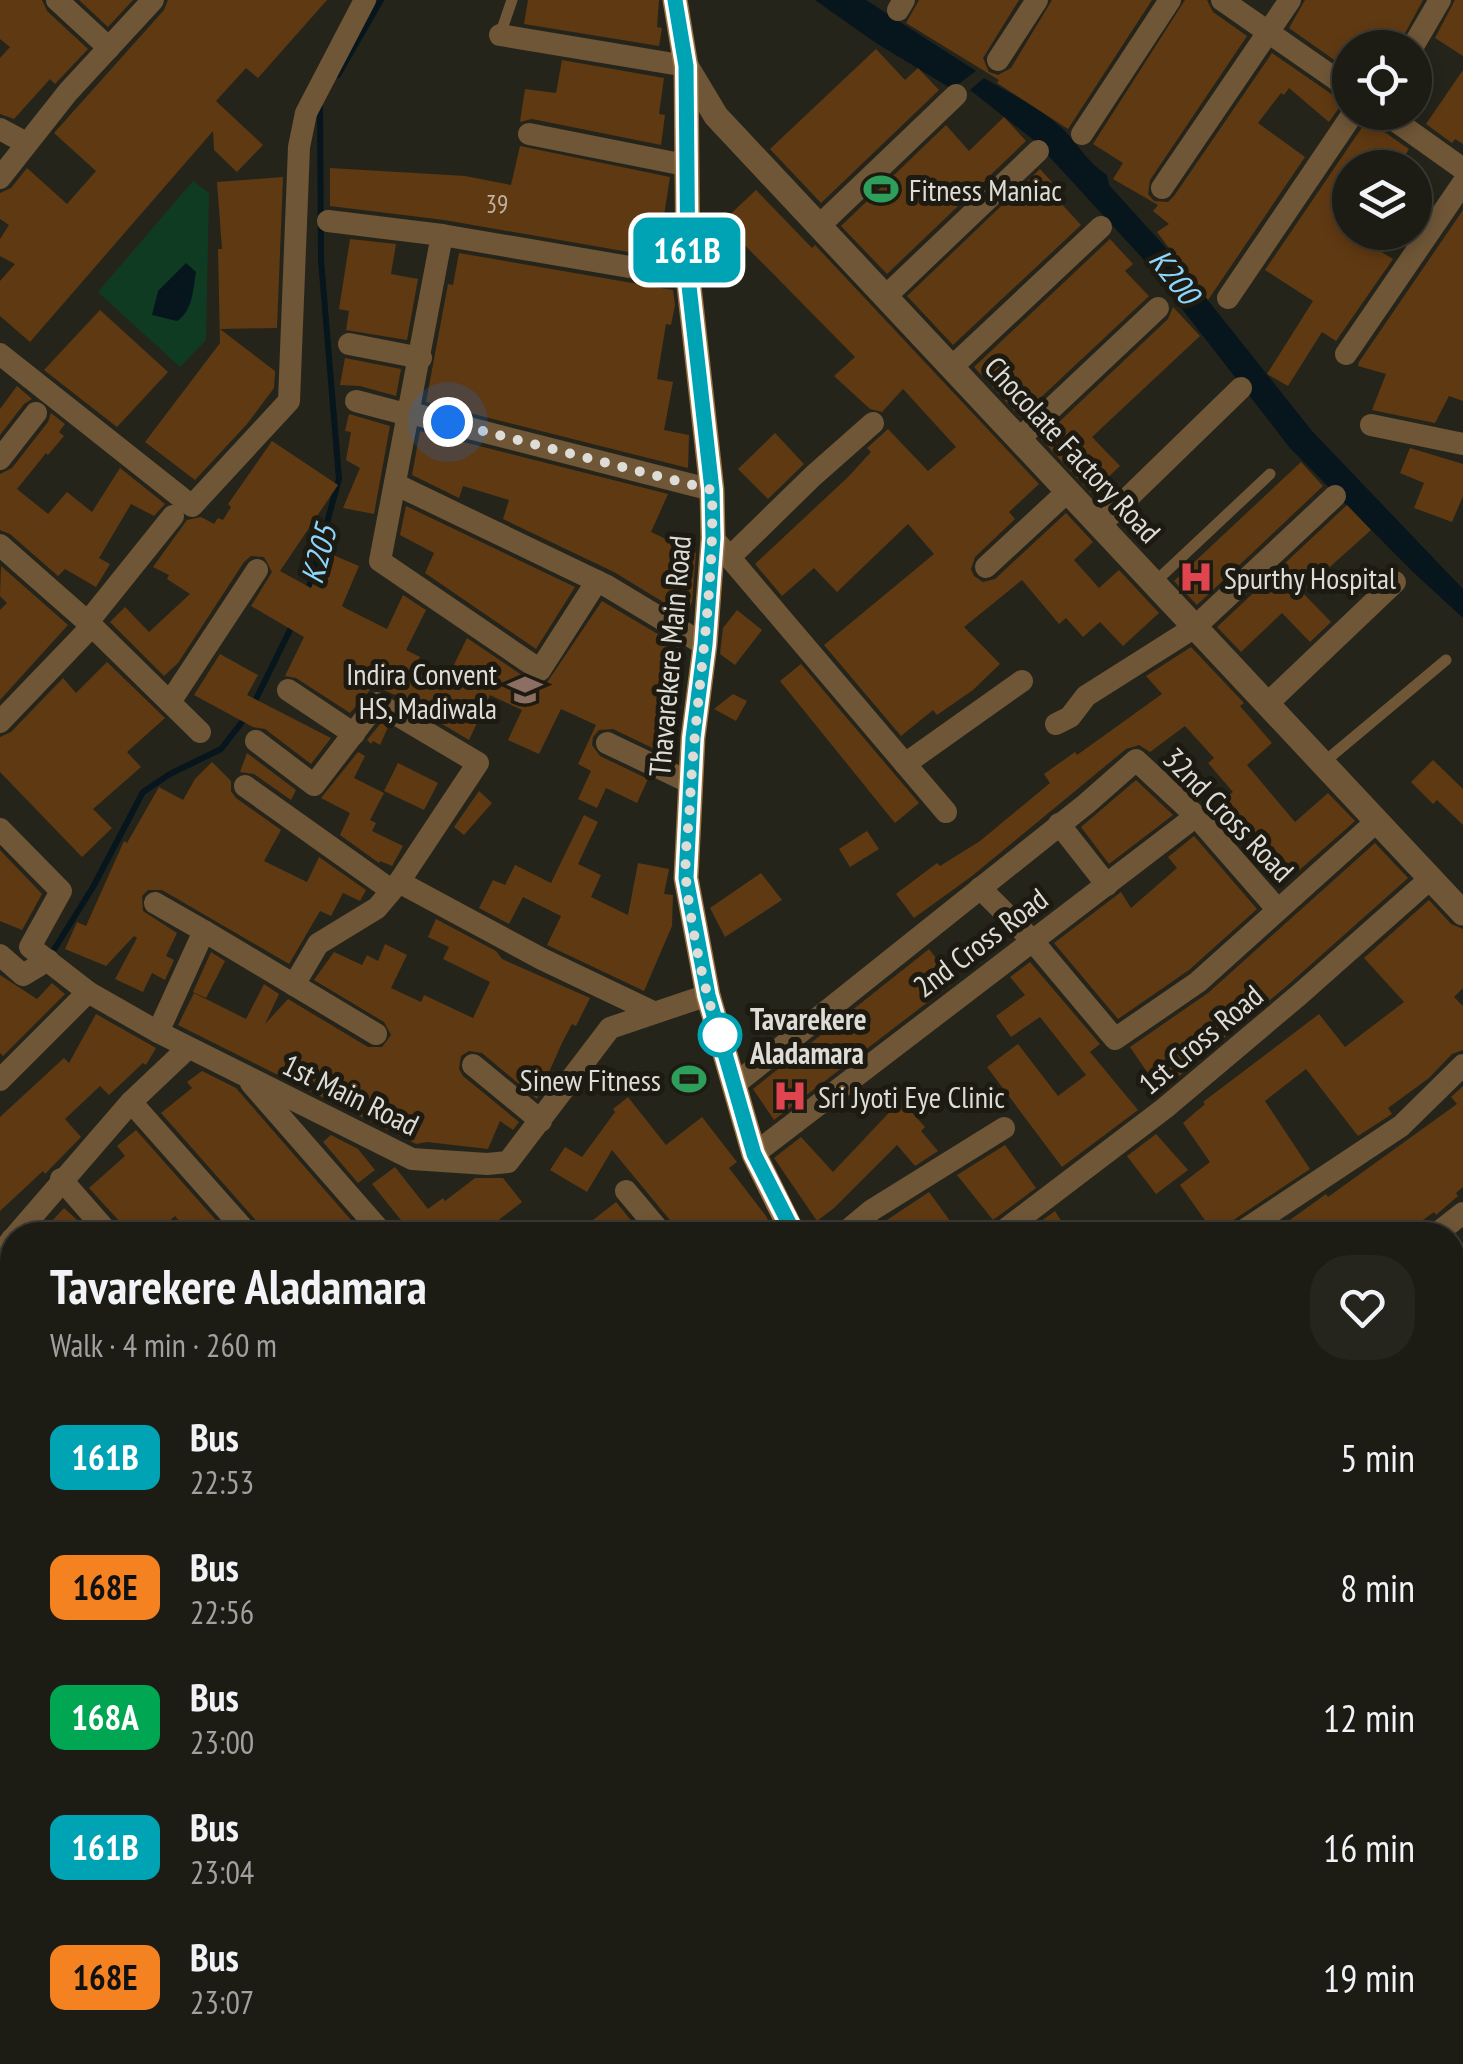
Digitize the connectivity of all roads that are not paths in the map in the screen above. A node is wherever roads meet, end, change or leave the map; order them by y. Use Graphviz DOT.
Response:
graph roads {
  1 [pos="57,0"];
  2 [pos="153,0"];
  3 [pos="365,0"];
  4 [pos="512,0"];
  5 [pos="675,0"];
  6 [pos="1037,0"];
  7 [pos="1170,0"];
  8 [pos="1222,0"];
  9 [pos="1290,0"];
  10 [pos="1440,0"];
  11 [pos="1422,30"];
  12 [pos="1269,31"];
  13 [pos="500,36"];
  14 [pos="109,48"];
  15 [pos="998,60"];
  16 [pos="686,66"];
  17 [pos="1332,76"];
  18 [pos="956,95"];
  19 [pos="1342,130"];
  20 [pos="1408,130"];
  21 [pos="1,132"];
  22 [pos="529,134"];
  23 [pos="1082,134"];
  24 [pos="26,142"];
  25 [pos="1038,151"];
  26 [pos="684,165"];
  27 [pos="1463,170"];
  28 [pos="0,178"];
  29 [pos="1463,183"];
  30 [pos="1162,188"];
  31 [pos="328,221"];
  32 [pos="819,226"];
  33 [pos="1100,227"];
  34 [pos="442,235"];
  35 [pos="688,277"];
  36 [pos="886,296"];
  37 [pos="1228,298"];
  38 [pos="1158,308"];
  39 [pos="348,344"];
  40 [pos="0,354"];
  41 [pos="1346,354"];
  42 [pos="421,358"];
  43 [pos="952,368"];
  44 [pos="1241,388"];
  45 [pos="356,401"];
  46 [pos="36,413"];
  47 [pos="410,414"];
  48 [pos="873,424"];
  49 [pos="1371,425"];
  50 [pos="1019,439"];
  51 [pos="1463,444"];
  52 [pos="0,459"];
  53 [pos="1270,474"];
  54 [pos="396,484"];
  55 [pos="712,490"];
  56 [pos="1068,491"];
  57 [pos="1335,496"];
  58 [pos="173,516"];
  59 [pos="1100,525"];
  60 [pos="0,545"];
  61 [pos="721,547"];
  62 [pos="986,567"];
  63 [pos="256,570"];
  64 [pos="597,581"];
  65 [pos="1395,582"];
  66 [pos="1154,583"];
  67 [pos="90,625"];
  68 [pos="1195,626"];
  69 [pos="705,645"];
  70 [pos="1446,660"];
  71 [pos="1022,681"];
  72 [pos="288,690"];
  73 [pos="170,702"];
  74 [pos="1267,704"];
  75 [pos="0,722"];
  76 [pos="1056,724"];
  77 [pos="200,732"];
  78 [pos="354,734"];
  79 [pos="256,741"];
  80 [pos="607,742"];
  81 [pos="1323,763"];
  82 [pos="906,764"];
  83 [pos="691,782"];
  84 [pos="245,786"];
  85 [pos="946,812"];
  86 [pos="1196,816"];
  87 [pos="1378,821"];
  88 [pos="1059,824"];
  89 [pos="0,830"];
  90 [pos="1431,878"];
  91 [pos="1106,884"];
  92 [pos="395,886"];
  93 [pos="980,888"];
  94 [pos="155,903"];
  95 [pos="1278,910"];
  96 [pos="1463,912"];
  97 [pos="204,931"];
  98 [pos="1031,939"];
  99 [pos="0,955"];
  100 [pos="48,960"];
  101 [pos="294,985"];
  102 [pos="88,992"];
  103 [pos="708,995"];
  104 [pos="652,1012"];
  105 [pos="158,1032"];
  106 [pos="376,1034"];
  107 [pos="188,1048"];
  108 [pos="473,1065"];
  109 [pos="1463,1066"];
  110 [pos="244,1075"];
  111 [pos="1,1078"];
  112 [pos="734,1085"];
  113 [pos="131,1102"];
  114 [pos="541,1121"];
  115 [pos="1004,1128"];
  116 [pos="754,1154"];
  117 [pos="61,1180"];
  118 [pos="626,1191"];
  119 [pos="25,1222"];
  120 [pos="98,1222"];
  121 [pos="237,1222"];
  122 [pos="373,1222"];
  123 [pos="651,1222"];
  124 [pos="788,1222"];
  125 [pos="858,1222"];
  126 [pos="1015,1222"];
  127 [pos="1257,1222"];
  1 -- 14 [label="street"];
  2 -- 14 [label="street"];
  3 -- 40 [label="street"];
  4 -- 13 [label="lane"];
  5 -- 16 [label="main road, Thavarekere Main Road"];
  6 -- 15 [label="street"];
  7 -- 23 [label="street"];
  8 -- 12 [label="street"];
  9 -- 12 [label="street"];
  10 -- 11 [label="street"];
  12 -- 17 [label="street"];
  12 -- 30 [label="street"];
  13 -- 16 [label="street"];
  14 -- 24 [label="street"];
  16 -- 26 [label="main road, Thavarekere Main Road"];
  16 -- 32 [label="street, Chocolate Factory Road"];
  18 -- 32 [label="street"];
  19 -- 37 [label="street"];
  20 -- 27 [label="street"];
  21 -- 24 [label="street"];
  22 -- 26 [label="street"];
  24 -- 28 [label="street"];
  25 -- 36 [label="street"];
  26 -- 35 [label="main road, Thavarekere Main Road"];
  29 -- 41 [label="street"];
  31 -- 34 [label="street"];
  32 -- 36 [label="street, Chocolate Factory Road"];
  33 -- 43 [label="street"];
  34 -- 35 [label="street"];
  34 -- 42 [label="street"];
  35 -- 55 [label="main road, Thavarekere Main Road"];
  36 -- 43 [label="street, Chocolate Factory Road"];
  38 -- 50 [label="street"];
  39 -- 42 [label="street"];
  42 -- 47 [label="street"];
  43 -- 50 [label="street, Chocolate Factory Road"];
  44 -- 59 [label="street"];
  45 -- 47 [label="street"];
  46 -- 52 [label="street"];
  47 -- 54 [label="street"];
  47 -- 55 [label="street"];
  48 -- 61 [label="street"];
  49 -- 51 [label="street"];
  50 -- 56 [label="street, Chocolate Factory Road"];
  53 -- 66 [label="lane"];
  54 -- 64 [label="street"];
  54 -- 64 [label="street"];
  55 -- 61 [label="main road, Thavarekere Main Road"];
  56 -- 59 [label="street, Chocolate Factory Road"];
  56 -- 62 [label="street"];
  57 -- 68 [label="street"];
  58 -- 67 [label="street"];
  59 -- 66 [label="street, Chocolate Factory Road"];
  60 -- 67 [label="street"];
  61 -- 69 [label="main road, Thavarekere Main Road"];
  61 -- 82 [label="street"];
  63 -- 73 [label="street"];
  64 -- 69 [label="street"];
  65 -- 74 [label="street"];
  66 -- 68 [label="street, Chocolate Factory Road"];
  67 -- 73 [label="street"];
  67 -- 75 [label="street"];
  68 -- 74 [label="street, Chocolate Factory Road"];
  68 -- 76 [label="street"];
  69 -- 83 [label="main road, Thavarekere Main Road"];
  70 -- 81 [label="lane"];
  71 -- 82 [label="street"];
  72 -- 78 [label="street"];
  73 -- 77 [label="street"];
  74 -- 81 [label="street, Chocolate Factory Road"];
  78 -- 79 [label="street"];
  78 -- 92 [label="street"];
  80 -- 83 [label="street"];
  81 -- 87 [label="street, Chocolate Factory Road"];
  82 -- 85 [label="street"];
  83 -- 103 [label="main road, Thavarekere Main Road"];
  84 -- 92 [label="street"];
  86 -- 88 [label="street, 32nd Cross Road"];
  86 -- 91 [label="street, 2nd Cross Road"];
  86 -- 95 [label="street, 32nd Cross Road"];
  87 -- 90 [label="street, Chocolate Factory Road"];
  87 -- 95 [label="street"];
  88 -- 91 [label="street"];
  88 -- 93 [label="street"];
  89 -- 100 [label="street"];
  90 -- 96 [label="street, Chocolate Factory Road"];
  90 -- 126 [label="street, 1st Cross Road"];
  91 -- 98 [label="street, 2nd Cross Road"];
  92 -- 101 [label="street"];
  92 -- 104 [label="street"];
  93 -- 98 [label="street"];
  93 -- 112 [label="street"];
  94 -- 97 [label="street"];
  95 -- 98 [label="street"];
  97 -- 101 [label="street"];
  97 -- 105 [label="street"];
  98 -- 116 [label="street, 2nd Cross Road"];
  99 -- 100 [label="street"];
  100 -- 102 [label="street, 1st Main Road"];
  101 -- 106 [label="street"];
  102 -- 105 [label="street, 1st Main Road"];
  102 -- 111 [label="street"];
  103 -- 104 [label="street, 1st Main Road"];
  103 -- 112 [label="main road, Thavarekere Main Road"];
  104 -- 114 [label="street, 1st Main Road"];
  105 -- 107 [label="street, 1st Main Road"];
  107 -- 110 [label="street, 1st Main Road"];
  107 -- 113 [label="street"];
  108 -- 114 [label="street"];
  109 -- 127 [label="street"];
  110 -- 114 [label="street, 1st Main Road"];
  110 -- 122 [label="street"];
  112 -- 116 [label="main road, Thavarekere Main Road"];
  113 -- 117 [label="street"];
  113 -- 121 [label="street"];
  115 -- 125 [label="street"];
  116 -- 124 [label="main road, Thavarekere Main Road"];
  117 -- 119 [label="street"];
  117 -- 120 [label="street"];
  118 -- 123 [label="street"];
}
